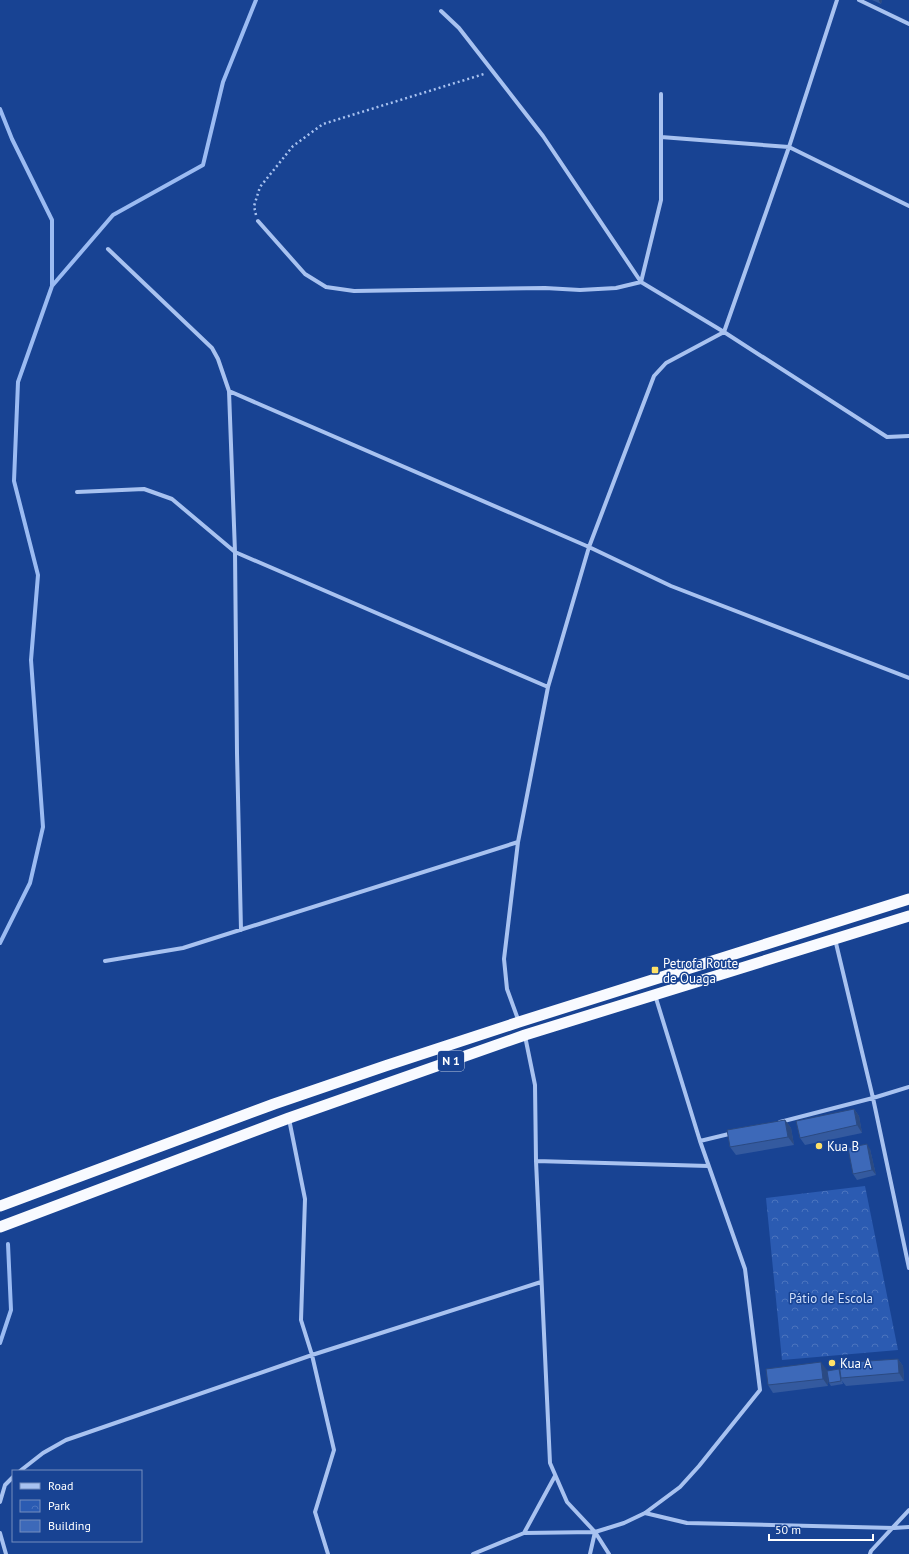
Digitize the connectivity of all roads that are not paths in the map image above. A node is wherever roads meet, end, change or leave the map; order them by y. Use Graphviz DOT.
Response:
graph roads {
  1 [pos="837,0"];
  2 [pos="859,0"];
  3 [pos="441,11"];
  4 [pos="909,24"];
  5 [pos="661,94"];
  6 [pos="661,137"];
  7 [pos="789,147"];
  8 [pos="909,206"];
  9 [pos="258,221"];
  10 [pos="108,249"];
  11 [pos="641,282"];
  12 [pos="724,332"];
  13 [pos="229,391"];
  14 [pos="909,436"];
  15 [pos="77,492"];
  16 [pos="589,547"];
  17 [pos="235,552"];
  18 [pos="909,678"];
  19 [pos="548,687"];
  20 [pos="518,842"];
  21 [pos="909,899"];
  22 [pos="909,916"];
  23 [pos="241,930"];
  24 [pos="835,939"];
  25 [pos="105,961"];
  26 [pos="606,994"];
  27 [pos="655,995"];
  28 [pos="610,1009"];
  29 [pos="519,1022"];
  30 [pos="525,1035"];
  31 [pos="909,1087"];
  32 [pos="874,1098"];
  33 [pos="289,1118"];
  34 [pos="775,1123"];
  35 [pos="738,1132"];
  36 [pos="700,1142"];
  37 [pos="536,1161"];
  38 [pos="708,1166"];
  39 [pos="0,1206"];
  40 [pos="0,1227"];
  41 [pos="909,1242"];
  42 [pos="904,1243"];
  43 [pos="909,1268"];
  44 [pos="541,1282"];
  45 [pos="312,1355"];
  46 [pos="21,1470"];
  47 [pos="555,1476"];
  48 [pos="12,1478"];
  49 [pos="0,1502"];
  50 [pos="909,1510"];
  51 [pos="645,1513"];
  52 [pos="909,1527"];
  53 [pos="894,1528"];
  54 [pos="596,1532"];
  55 [pos="524,1533"];
  56 [pos="0,1534"];
  57 [pos="6,1554"];
  58 [pos="328,1554"];
  59 [pos="473,1554"];
  60 [pos="590,1554"];
  61 [pos="609,1554"];
  62 [pos="870,1554"];
  1 -- 7 [label="street"];
  2 -- 4 [label="street"];
  3 -- 11 [label="street"];
  5 -- 6 [label="street"];
  6 -- 7 [label="street"];
  6 -- 11 [label="street"];
  7 -- 8 [label="street"];
  7 -- 12 [label="street"];
  9 -- 11 [label="street"];
  10 -- 13 [label="street"];
  11 -- 12 [label="street"];
  12 -- 14 [label="street"];
  12 -- 16 [label="street"];
  13 -- 16 [label="street"];
  13 -- 17 [label="street"];
  15 -- 17 [label="street"];
  16 -- 18 [label="street"];
  16 -- 19 [label="street"];
  17 -- 19 [label="street"];
  17 -- 23 [label="street"];
  19 -- 20 [label="street"];
  20 -- 23 [label="street"];
  20 -- 29 [label="street"];
  21 -- 26 [label="highway, N 1"];
  22 -- 24 [label="highway, N 1"];
  23 -- 25 [label="street"];
  24 -- 27 [label="highway, N 1"];
  24 -- 32 [label="street"];
  26 -- 28 [label="highway"];
  26 -- 29 [label="highway, N 1"];
  27 -- 28 [label="highway, N 1"];
  27 -- 36 [label="street"];
  28 -- 30 [label="highway, N 1"];
  29 -- 39 [label="highway, N 1"];
  30 -- 33 [label="highway, N 1"];
  30 -- 37 [label="street"];
  31 -- 32 [label="street"];
  32 -- 34 [label="street"];
  32 -- 42 [label="street"];
  33 -- 40 [label="highway, N 1"];
  33 -- 45 [label="street"];
  35 -- 36 [label="street"];
  36 -- 38 [label="street"];
  37 -- 38 [label="street"];
  37 -- 44 [label="street"];
  38 -- 51 [label="street"];
  41 -- 42 [label="street"];
  42 -- 43 [label="street"];
  44 -- 45 [label="street"];
  44 -- 47 [label="street"];
  45 -- 46 [label="street"];
  45 -- 58 [label="street"];
  47 -- 54 [label="street"];
  47 -- 55 [label="street"];
  48 -- 49 [label="street"];
  50 -- 53 [label="street"];
  51 -- 53 [label="street"];
  51 -- 54 [label="street"];
  52 -- 53 [label="street"];
  53 -- 62 [label="street"];
  54 -- 55 [label="street"];
  54 -- 60 [label="street"];
  54 -- 61 [label="street"];
  55 -- 59 [label="street"];
  56 -- 57 [label="street"];
}
